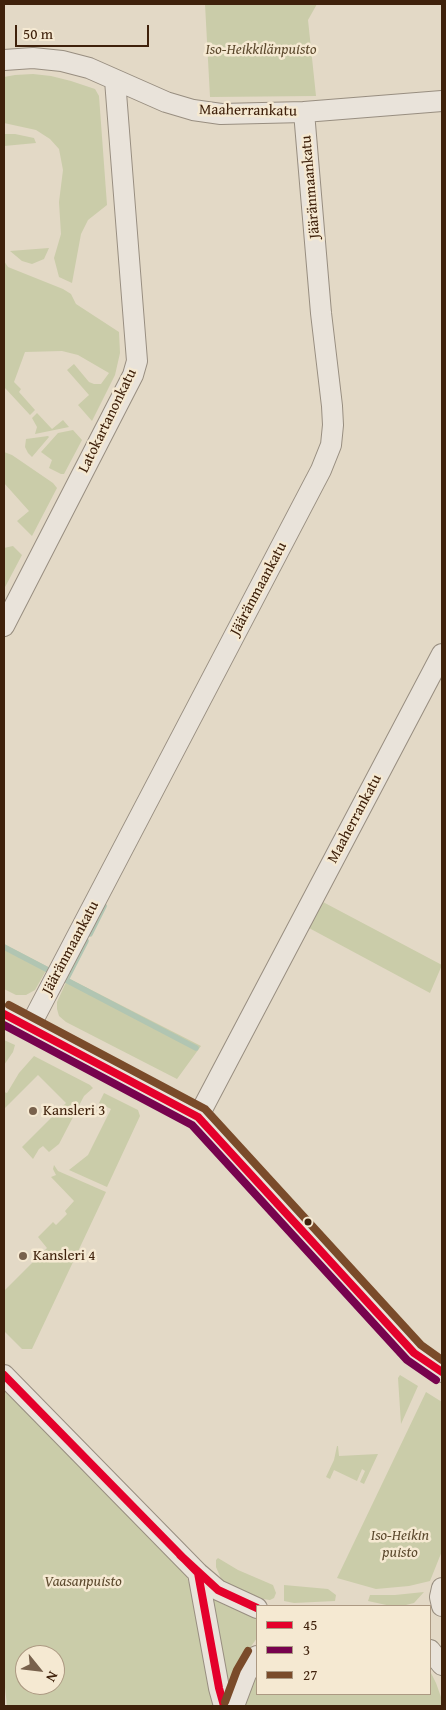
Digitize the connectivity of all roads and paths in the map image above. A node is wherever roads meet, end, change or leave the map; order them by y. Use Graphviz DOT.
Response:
graph roads {
  1 [pos="4,60"];
  2 [pos="114,80"];
  3 [pos="442,101"];
  4 [pos="304,112"];
  5 [pos="4,626"];
  6 [pos="442,654"];
  7 [pos="4,1014"];
  8 [pos="30,1028"];
  9 [pos="198,1117"];
  10 [pos="442,1372"];
  11 [pos="4,1375"];
  12 [pos="198,1574"];
  13 [pos="256,1608"];
  14 [pos="431,1651"];
  15 [pos="256,1658"];
  16 [pos="442,1665"];
  17 [pos="224,1706"];
  18 [pos="234,1706"];
  1 -- 2 [label="street, Maaherrankatu"];
  2 -- 4 [label="street, Maaherrankatu"];
  2 -- 5 [label="street, Latokartanonkatu"];
  3 -- 4 [label="street, Maaherrankatu"];
  4 -- 8 [label="street, Jääränmaankatu"];
  6 -- 9 [label="street, Maaherrankatu"];
  7 -- 8 [label="street"];
  8 -- 9 [label="street"];
  9 -- 10 [label="street"];
  11 -- 12 [label="street"];
  12 -- 13 [label="street"];
  12 -- 17 [label="street"];
  14 -- 16 [label="street"];
  15 -- 18 [label="street"];
}
